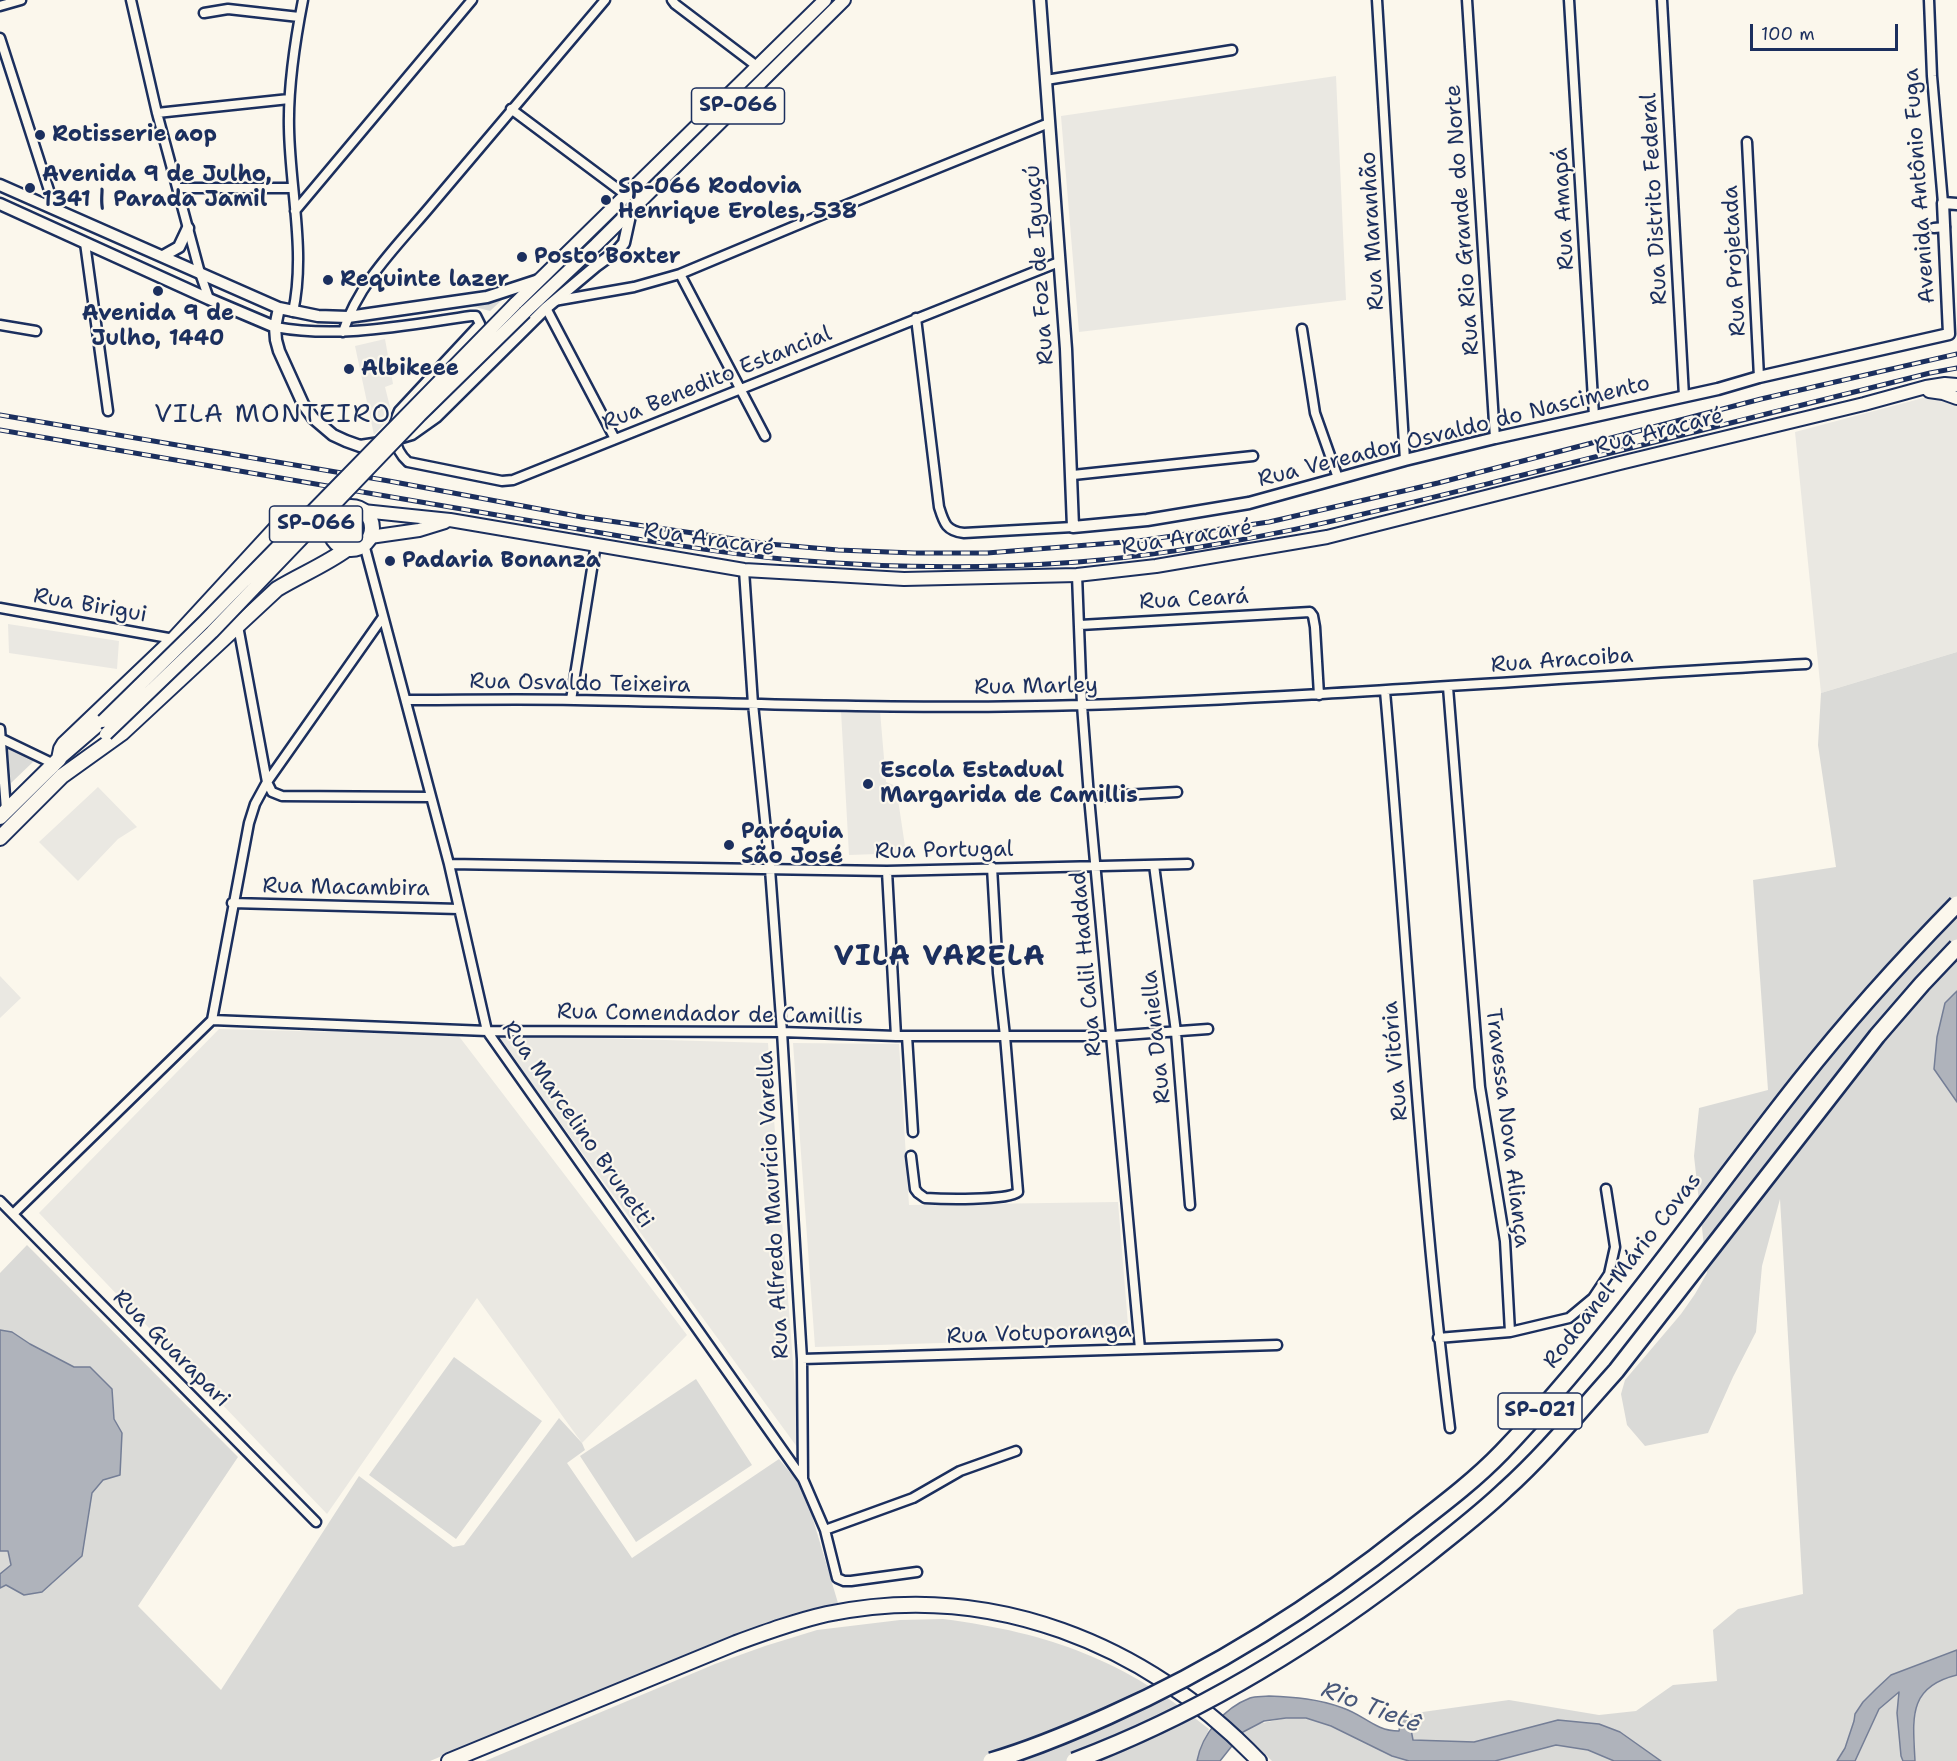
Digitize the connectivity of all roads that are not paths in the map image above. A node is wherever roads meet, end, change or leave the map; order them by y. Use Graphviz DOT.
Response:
graph roads {
  1 [pos="21,0"];
  2 [pos="131,0"];
  3 [pos="303,0"];
  4 [pos="472,0"];
  5 [pos="605,0"];
  6 [pos="672,0"];
  7 [pos="844,0"];
  8 [pos="1040,0"];
  9 [pos="1377,0"];
  10 [pos="1467,0"];
  11 [pos="1569,0"];
  12 [pos="1662,0"];
  13 [pos="1929,0"];
  14 [pos="820,2"];
  15 [pos="0,6"];
  16 [pos="204,13"];
  17 [pos="299,17"];
  18 [pos="0,38"];
  19 [pos="1232,50"];
  20 [pos="758,67"];
  21 [pos="1046,80"];
  22 [pos="289,99"];
  23 [pos="511,110"];
  24 [pos="157,113"];
  25 [pos="1049,123"];
  26 [pos="1747,142"];
  27 [pos="0,185"];
  28 [pos="178,188"];
  29 [pos="292,188"];
  30 [pos="626,195"];
  31 [pos="0,204"];
  32 [pos="1943,204"];
  33 [pos="1957,204"];
  34 [pos="55,209"];
  35 [pos="295,211"];
  36 [pos="631,211"];
  37 [pos="188,228"];
  38 [pos="85,243"];
  39 [pos="163,256"];
  40 [pos="1059,262"];
  41 [pos="200,273"];
  42 [pos="680,274"];
  43 [pos="540,279"];
  44 [pos="209,299"];
  45 [pos="550,305"];
  46 [pos="279,308"];
  47 [pos="520,308"];
  48 [pos="293,312"];
  49 [pos="348,317"];
  50 [pos="916,318"];
  51 [pos="0,325"];
  52 [pos="275,327"];
  53 [pos="1302,329"];
  54 [pos="36,331"];
  55 [pos="343,332"];
  56 [pos="1953,333"];
  57 [pos="1759,377"];
  58 [pos="1957,385"];
  59 [pos="741,388"];
  60 [pos="1916,390"];
  61 [pos="1684,396"];
  62 [pos="1957,398"];
  63 [pos="108,411"];
  64 [pos="1594,416"];
  65 [pos="765,436"];
  66 [pos="1495,438"];
  67 [pos="395,439"];
  68 [pos="615,440"];
  69 [pos="1253,456"];
  70 [pos="1405,460"];
  71 [pos="1073,475"];
  72 [pos="1338,478"];
  73 [pos="363,511"];
  74 [pos="335,514"];
  75 [pos="450,520"];
  76 [pos="1074,527"];
  77 [pos="367,541"];
  78 [pos="596,544"];
  79 [pos="347,549"];
  80 [pos="744,570"];
  81 [pos="1077,575"];
  82 [pos="0,608"];
  83 [pos="383,618"];
  84 [pos="1080,625"];
  85 [pos="238,626"];
  86 [pos="174,639"];
  87 [pos="1806,664"];
  88 [pos="1448,687"];
  89 [pos="1385,691"];
  90 [pos="1319,695"];
  91 [pos="406,700"];
  92 [pos="571,700"];
  93 [pos="753,704"];
  94 [pos="1082,705"];
  95 [pos="0,735"];
  96 [pos="57,761"];
  97 [pos="72,768"];
  98 [pos="267,782"];
  99 [pos="1177,792"];
  100 [pos="430,797"];
  101 [pos="1089,797"];
  102 [pos="3,813"];
  103 [pos="0,838"];
  104 [pos="449,864"];
  105 [pos="1188,864"];
  106 [pos="1154,865"];
  107 [pos="992,867"];
  108 [pos="1096,867"];
  109 [pos="770,869"];
  110 [pos="886,871"];
  111 [pos="232,903"];
  112 [pos="1957,904"];
  113 [pos="459,909"];
  114 [pos="1957,947"];
  115 [pos="212,1020"];
  116 [pos="1208,1029"];
  117 [pos="488,1030"];
  118 [pos="782,1032"];
  119 [pos="1176,1032"];
  120 [pos="896,1036"];
  121 [pos="907,1036"];
  122 [pos="1005,1036"];
  123 [pos="1111,1036"];
  124 [pos="913,1132"];
  125 [pos="911,1156"];
  126 [pos="1606,1189"];
  127 [pos="0,1201"];
  128 [pos="1190,1205"];
  129 [pos="13,1214"];
  130 [pos="1510,1332"];
  131 [pos="1438,1338"];
  132 [pos="1277,1345"];
  133 [pos="1140,1349"];
  134 [pos="802,1359"];
  135 [pos="1450,1428"];
  136 [pos="1016,1451"];
  137 [pos="803,1479"];
  138 [pos="316,1522"];
  139 [pos="825,1530"];
  140 [pos="917,1572"];
  141 [pos="449,1761"];
  142 [pos="992,1761"];
  143 [pos="1074,1761"];
  144 [pos="1259,1761"];
  1 -- 15 [label="street"];
  2 -- 24 [label="street"];
  3 -- 17 [label="street"];
  4 -- 35 [label="street"];
  5 -- 23 [label="street"];
  6 -- 20 [label="street"];
  7 -- 36 [label="main road, SP-066"];
  8 -- 21 [label="street, Rua Foz de Iguaçú"];
  9 -- 70 [label="street, Rua Maranhão"];
  10 -- 66 [label="street, Rua Rio Grande do Norte"];
  11 -- 64 [label="street, Rua Amapá"];
  12 -- 61 [label="street, Rua Distrito Federal"];
  13 -- 32 [label="street, Avenida Antônio Fuga"];
  14 -- 20 [label="main road, SP-066"];
  16 -- 17 [label="street"];
  17 -- 22 [label="street"];
  18 -- 34 [label="street"];
  19 -- 21 [label="street"];
  20 -- 30 [label="main road, SP-066"];
  21 -- 25 [label="street, Rua Foz de Iguaçú"];
  22 -- 24 [label="street"];
  22 -- 29 [label="street"];
  23 -- 30 [label="street"];
  23 -- 49 [label="street"];
  24 -- 28 [label="street"];
  25 -- 40 [label="street, Rua Foz de Iguaçú"];
  25 -- 42 [label="street"];
  26 -- 57 [label="street, Rua Projetada"];
  27 -- 34 [label="street"];
  28 -- 29 [label="street"];
  28 -- 37 [label="street"];
  29 -- 35 [label="street"];
  30 -- 43 [label="main road, SP-066"];
  31 -- 38 [label="street"];
  32 -- 33 [label="street"];
  32 -- 56 [label="street, Avenida Antônio Fuga"];
  34 -- 39 [label="street"];
  35 -- 48 [label="street"];
  36 -- 45 [label="street"];
  36 -- 47 [label="main road, SP-066"];
  37 -- 39 [label="street"];
  37 -- 41 [label="street"];
  38 -- 44 [label="street"];
  38 -- 63 [label="street"];
  39 -- 41 [label="street"];
  40 -- 50 [label="street, Rua Benedito Estancial"];
  40 -- 71 [label="street, Rua Foz de Iguaçú"];
  41 -- 44 [label="street"];
  41 -- 46 [label="street"];
  42 -- 45 [label="street"];
  42 -- 59 [label="street"];
  43 -- 47 [label="main road, SP-066"];
  43 -- 49 [label="street"];
  44 -- 52 [label="street"];
  45 -- 67 [label="street"];
  45 -- 68 [label="street"];
  46 -- 48 [label="street"];
  46 -- 52 [label="street"];
  47 -- 96 [label="main road, SP-066, bridge"];
  47 -- 97 [label="main road, SP-066, bridge"];
  48 -- 49 [label="street"];
  49 -- 55 [label="street"];
  50 -- 59 [label="street, Rua Benedito Estancial"];
  50 -- 76 [label="street, Rua Vereador Osvaldo do Nascimento"];
  51 -- 54 [label="street"];
  52 -- 55 [label="street"];
  52 -- 67 [label="street"];
  53 -- 72 [label="street"];
  55 -- 67 [label="street"];
  56 -- 57 [label="street, Rua Vereador Osvaldo do Nascimento"];
  57 -- 61 [label="street, Rua Vereador Osvaldo do Nascimento"];
  58 -- 60 [label="main road, Rua Aracaré"];
  59 -- 65 [label="street"];
  59 -- 68 [label="street, Rua Benedito Estancial"];
  60 -- 62 [label="main road, Rua Aracaré"];
  60 -- 81 [label="main road, Rua Aracaré"];
  61 -- 64 [label="street, Rua Vereador Osvaldo do Nascimento"];
  64 -- 66 [label="street, Rua Vereador Osvaldo do Nascimento"];
  66 -- 70 [label="street, Rua Vereador Osvaldo do Nascimento"];
  67 -- 68 [label="street, Rua Benedito Estancial"];
  69 -- 71 [label="street"];
  70 -- 72 [label="street, Rua Vereador Osvaldo do Nascimento"];
  71 -- 76 [label="street, Rua Foz de Iguaçú"];
  72 -- 76 [label="street, Rua Vereador Osvaldo do Nascimento"];
  73 -- 74 [label="highway"];
  73 -- 75 [label="main road, Rua Aracaré"];
  73 -- 77 [label="highway"];
  74 -- 79 [label="highway"];
  74 -- 86 [label="highway"];
  75 -- 77 [label="main road, Rua Aracaré"];
  75 -- 78 [label="main road, Rua Aracaré"];
  77 -- 79 [label="highway"];
  77 -- 83 [label="street, Rua Marcelino Brunetti"];
  78 -- 80 [label="main road, Rua Aracaré"];
  78 -- 92 [label="street"];
  79 -- 85 [label="highway"];
  80 -- 81 [label="main road, Rua Aracaré"];
  80 -- 93 [label="street, Rua Alfredo Maurício Varella"];
  81 -- 84 [label="street, Rua Calil Haddad"];
  82 -- 86 [label="street, Rua Birigui"];
  83 -- 91 [label="street, Rua Marcelino Brunetti"];
  83 -- 98 [label="street"];
  84 -- 90 [label="street, Rua Ceará"];
  84 -- 94 [label="street, Rua Calil Haddad"];
  85 -- 97 [label="highway"];
  85 -- 98 [label="street"];
  86 -- 96 [label="highway"];
  87 -- 88 [label="street, Rua Aracoiba"];
  88 -- 89 [label="street, Rua Aracoiba"];
  88 -- 130 [label="street, Travessa Nova Aliança"];
  89 -- 90 [label="street, Rua Aracoiba"];
  89 -- 131 [label="street, Rua Vitória"];
  90 -- 94 [label="street, Rua Marley"];
  91 -- 92 [label="street, Rua Osvaldo Teixeira"];
  91 -- 100 [label="street, Rua Marcelino Brunetti"];
  92 -- 93 [label="street, Rua Osvaldo Teixeira"];
  93 -- 94 [label="street, Rua Marley"];
  93 -- 109 [label="street, Rua Alfredo Maurício Varella"];
  94 -- 101 [label="street, Rua Calil Haddad"];
  95 -- 96 [label="street"];
  95 -- 102 [label="street"];
  96 -- 102 [label="highway, SP-066"];
  97 -- 103 [label="highway, SP-066"];
  98 -- 100 [label="street"];
  98 -- 111 [label="street"];
  99 -- 101 [label="street"];
  100 -- 104 [label="street, Rua Marcelino Brunetti"];
  101 -- 108 [label="street, Rua Calil Haddad"];
  104 -- 109 [label="street, Rua Portugal"];
  104 -- 113 [label="street, Rua Marcelino Brunetti"];
  105 -- 106 [label="street, Rua Portugal"];
  106 -- 108 [label="street, Rua Portugal"];
  106 -- 119 [label="street, Rua Daniella"];
  107 -- 108 [label="street, Rua Portugal"];
  107 -- 110 [label="street, Rua Portugal"];
  107 -- 122 [label="street"];
  108 -- 123 [label="street, Rua Calil Haddad"];
  109 -- 110 [label="street, Rua Portugal"];
  109 -- 118 [label="street, Rua Alfredo Maurício Varella"];
  110 -- 120 [label="street"];
  111 -- 113 [label="street, Rua Macambira"];
  111 -- 115 [label="street"];
  112 -- 142 [label="highway, Rodoanel Mário Covas / SP-021, bridge"];
  113 -- 117 [label="street, Rua Marcelino Brunetti"];
  114 -- 143 [label="highway, SP-021, bridge"];
  115 -- 117 [label="street, Rua Comendador de Camillis"];
  115 -- 129 [label="street"];
  116 -- 119 [label="street, Rua Comendador de Camillis"];
  117 -- 118 [label="street, Rua Comendador de Camillis"];
  117 -- 137 [label="street, Rua Marcelino Brunetti"];
  118 -- 120 [label="street, Rua Comendador de Camillis"];
  118 -- 134 [label="street, Rua Alfredo Maurício Varella"];
  119 -- 123 [label="street, Rua Comendador de Camillis"];
  119 -- 128 [label="street, Rua Daniella"];
  120 -- 121 [label="street, Rua Comendador de Camillis"];
  121 -- 122 [label="street, Rua Comendador de Camillis"];
  121 -- 124 [label="street"];
  122 -- 123 [label="street, Rua Comendador de Camillis"];
  122 -- 125 [label="street"];
  123 -- 133 [label="street, Rua Calil Haddad"];
  126 -- 130 [label="street"];
  127 -- 129 [label="street, Rua Guarapari"];
  129 -- 138 [label="street, Rua Guarapari"];
  130 -- 131 [label="street"];
  131 -- 135 [label="street, Rua Vitória"];
  132 -- 133 [label="street, Rua Votuporanga"];
  133 -- 134 [label="street, Rua Votuporanga"];
  134 -- 137 [label="street, Rua Alfredo Maurício Varella"];
  136 -- 139 [label="street"];
  137 -- 139 [label="street, Rua Marcelino Brunetti"];
  139 -- 140 [label="street, Rua Marcelino Brunetti"];
  141 -- 144 [label="highway"];
}
